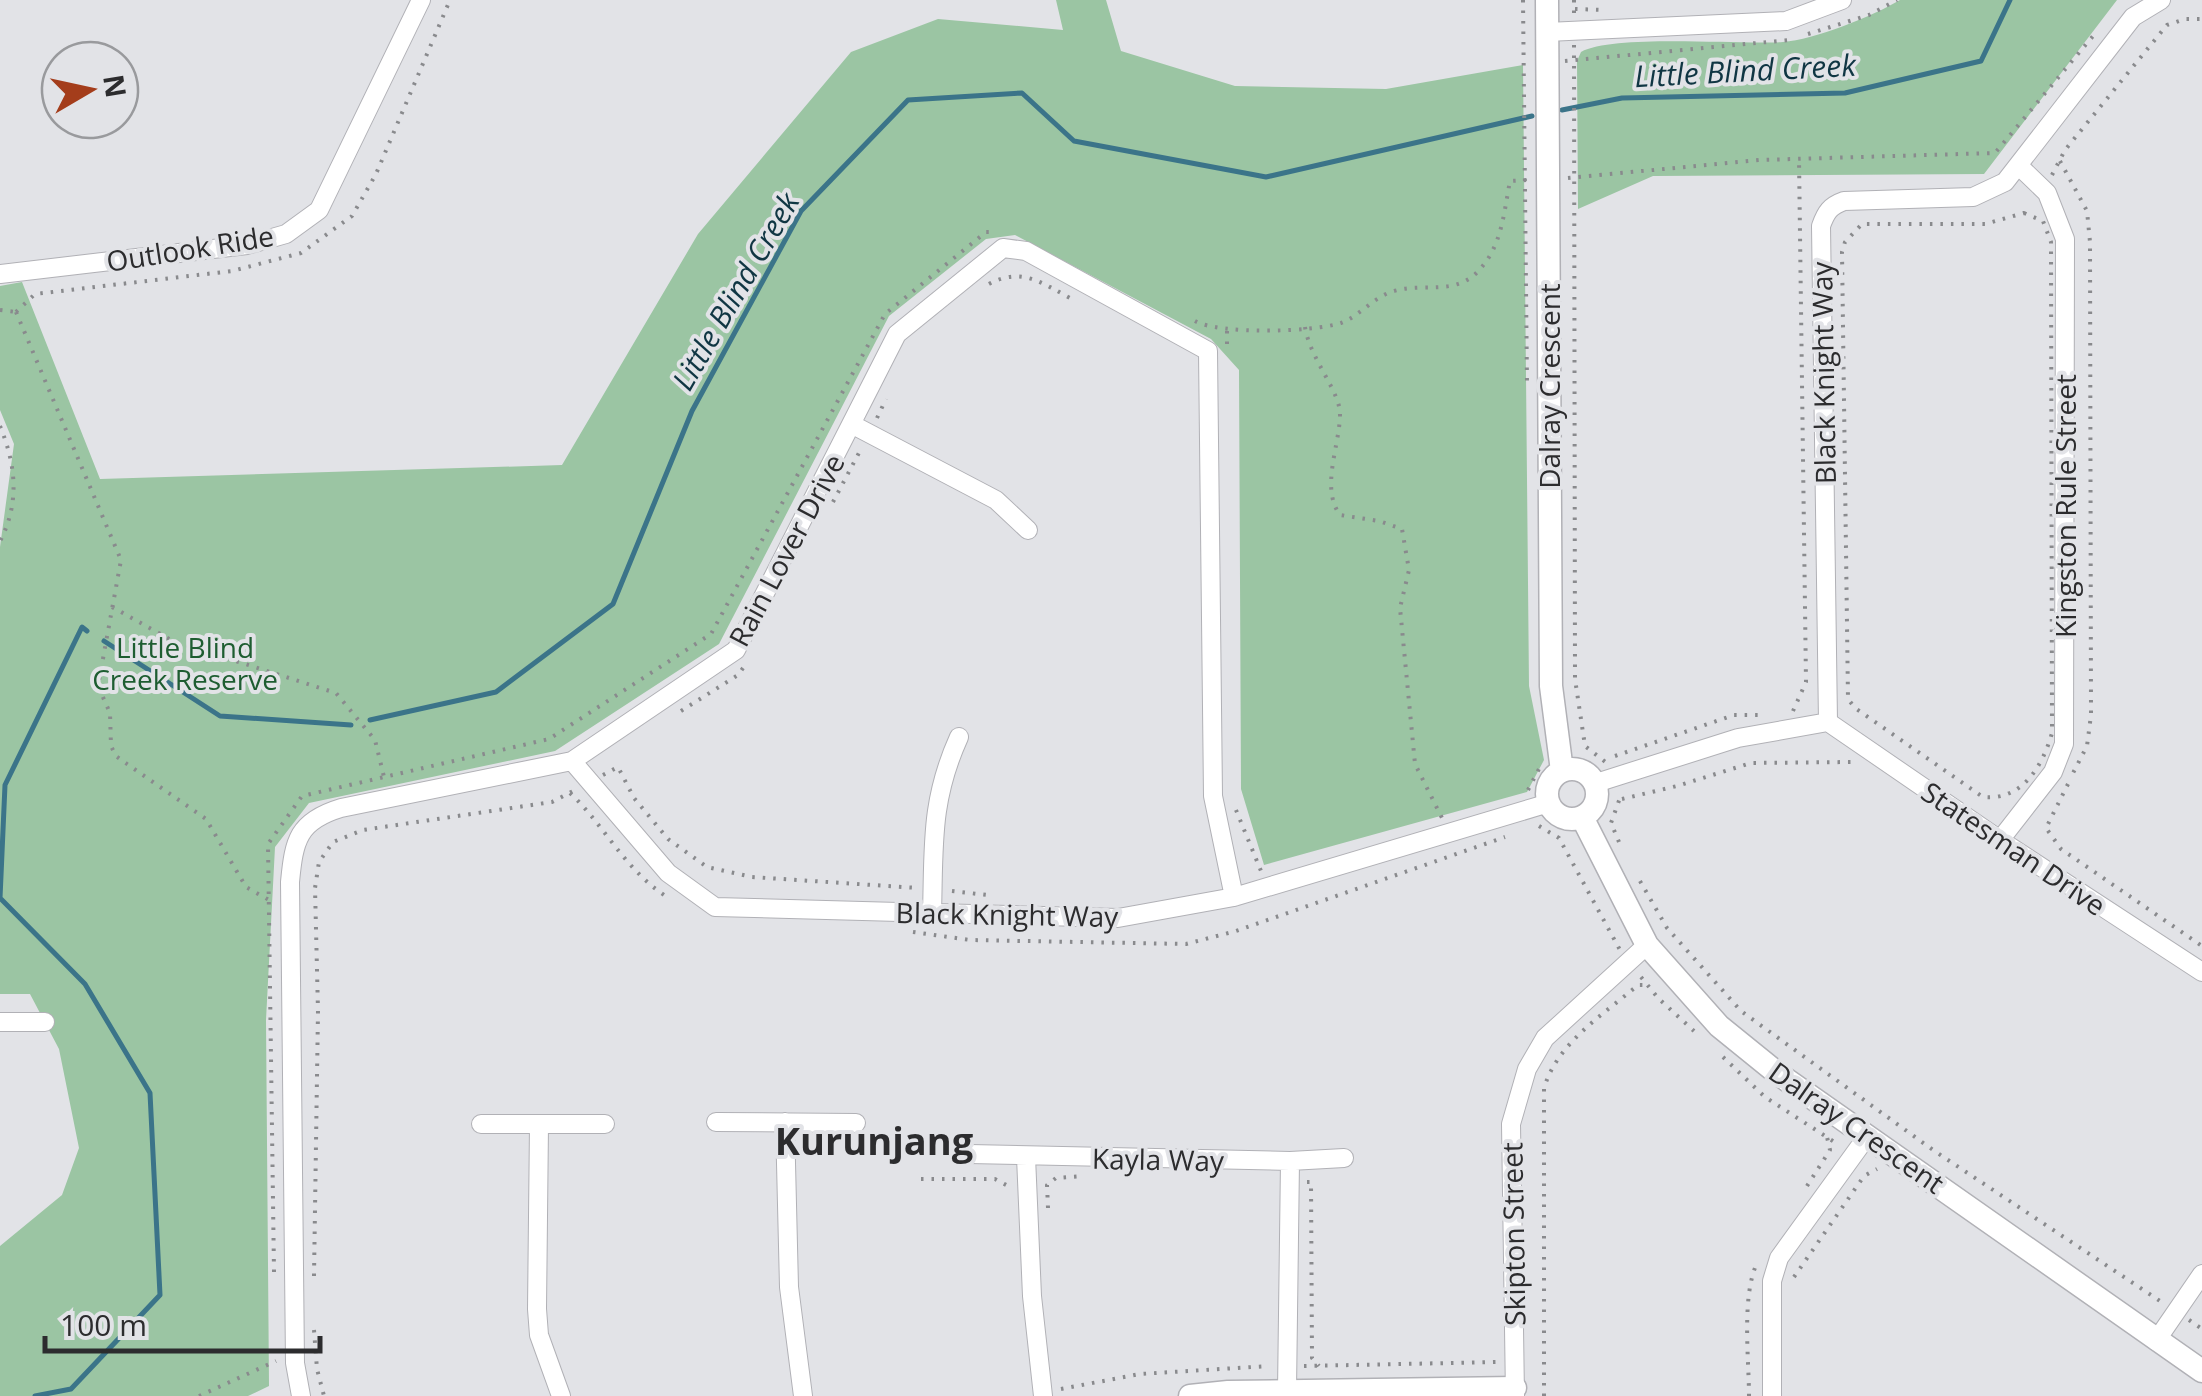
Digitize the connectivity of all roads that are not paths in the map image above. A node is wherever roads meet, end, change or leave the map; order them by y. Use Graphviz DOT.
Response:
graph roads {
  1 [pos="421,0"];
  2 [pos="1547,0"];
  3 [pos="1842,0"];
  4 [pos="2161,0"];
  5 [pos="1547,32"];
  6 [pos="2018,166"];
  7 [pos="0,274"];
  8 [pos="852,426"];
  9 [pos="1028,530"];
  10 [pos="1828,722"];
  11 [pos="958,737"];
  12 [pos="572,761"];
  13 [pos="1562,770"];
  14 [pos="1604,781"];
  15 [pos="1540,806"];
  16 [pos="1582,817"];
  17 [pos="2000,840"];
  18 [pos="1232,889"];
  19 [pos="932,913"];
  20 [pos="1648,944"];
  21 [pos="2202,972"];
  22 [pos="0,1022"];
  23 [pos="44,1022"];
  24 [pos="716,1122"];
  25 [pos="786,1122"];
  26 [pos="481,1124"];
  27 [pos="604,1124"];
  28 [pos="856,1124"];
  29 [pos="539,1126"];
  30 [pos="1868,1135"];
  31 [pos="969,1154"];
  32 [pos="1026,1157"];
  33 [pos="1344,1158"];
  34 [pos="1290,1171"];
  35 [pos="2202,1274"];
  36 [pos="2156,1341"];
  37 [pos="2202,1371"];
  38 [pos="1287,1391"];
  39 [pos="1515,1392"];
  40 [pos="1043,1394"];
  41 [pos="300,1395"];
  42 [pos="560,1396"];
  43 [pos="803,1396"];
  44 [pos="1190,1396"];
  45 [pos="1772,1396"];
  1 -- 7 [label="street, Outlook Ride"];
  2 -- 5 [label="street, Dalray Crescent"];
  3 -- 5 [label="street"];
  4 -- 6 [label="street, Black Knight Way"];
  5 -- 13 [label="street, Dalray Crescent"];
  6 -- 10 [label="street, Black Knight Way"];
  6 -- 17 [label="street, Kingston Rule Street"];
  8 -- 9 [label="street"];
  8 -- 12 [label="street, Rain Lover Drive"];
  8 -- 18 [label="street, Rain Lover Drive"];
  10 -- 14 [label="street"];
  10 -- 17 [label="street, Statesman Drive"];
  11 -- 19 [label="street"];
  12 -- 19 [label="street, Black Knight Way"];
  12 -- 41 [label="street, Rain Lover Drive"];
  13 -- 14 [label="street"];
  13 -- 15 [label="street"];
  14 -- 16 [label="street"];
  15 -- 16 [label="street"];
  15 -- 18 [label="street, Black Knight Way"];
  16 -- 20 [label="street, Dalray Crescent"];
  17 -- 21 [label="street, Statesman Drive"];
  18 -- 19 [label="street, Black Knight Way"];
  20 -- 30 [label="street, Dalray Crescent"];
  20 -- 39 [label="street, Skipton Street"];
  22 -- 23 [label="street"];
  24 -- 25 [label="street"];
  25 -- 28 [label="street"];
  25 -- 43 [label="street"];
  26 -- 29 [label="street"];
  27 -- 29 [label="street"];
  29 -- 42 [label="street"];
  30 -- 36 [label="street, Dalray Crescent"];
  30 -- 45 [label="street"];
  31 -- 32 [label="street, Kayla Way"];
  32 -- 34 [label="street, Kayla Way"];
  32 -- 40 [label="street"];
  33 -- 34 [label="street, Kayla Way"];
  34 -- 38 [label="street"];
  35 -- 36 [label="street"];
  36 -- 37 [label="street, Dalray Crescent"];
  38 -- 39 [label="street"];
  38 -- 44 [label="street"];
}
